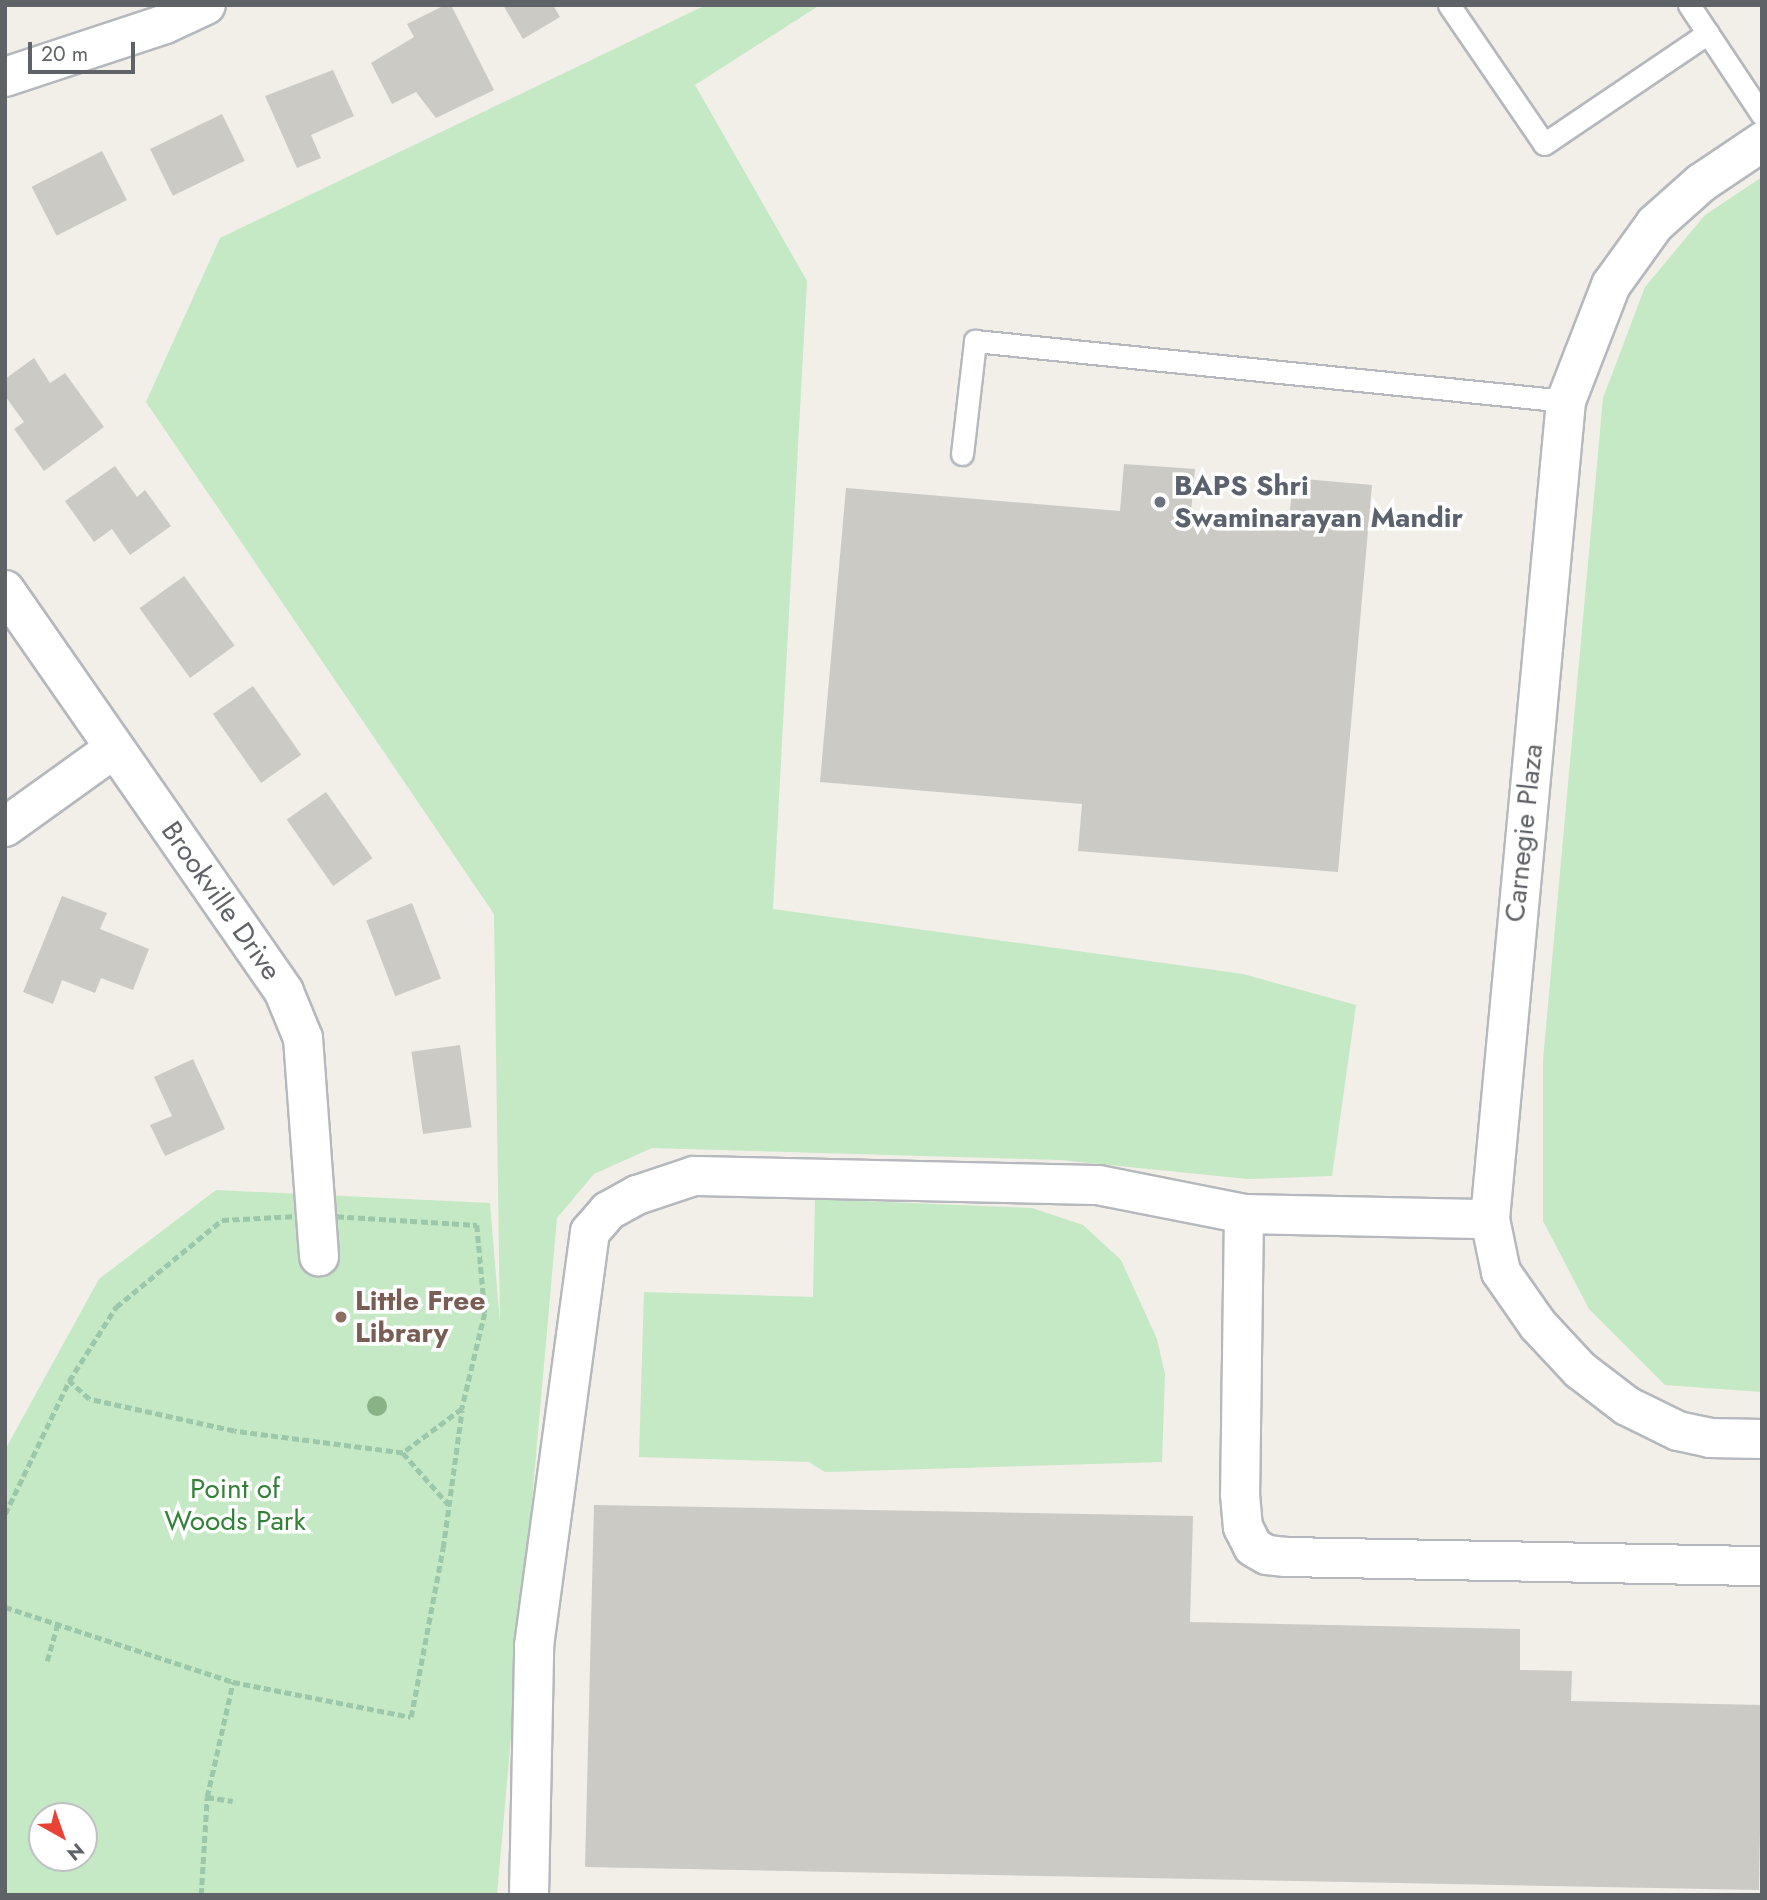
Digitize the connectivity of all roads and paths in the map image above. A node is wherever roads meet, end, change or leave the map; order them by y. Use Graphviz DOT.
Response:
graph roads {
  1 [pos="206,5"];
  2 [pos="1449,5"];
  3 [pos="1689,5"];
  4 [pos="1708,33"];
  5 [pos="5,77"];
  6 [pos="1762,115"];
  7 [pos="1762,142"];
  8 [pos="1566,401"];
  9 [pos="962,454"];
  10 [pos="5,590"];
  11 [pos="115,748"];
  12 [pos="5,827"];
  13 [pos="1244,1214"];
  14 [pos="316,1215"];
  15 [pos="1490,1219"];
  16 [pos="319,1256"];
  17 [pos="69,1381"];
  18 [pos="462,1409"];
  19 [pos="1762,1439"];
  20 [pos="403,1452"];
  21 [pos="449,1505"];
  22 [pos="5,1514"];
  23 [pos="1762,1566"];
  24 [pos="5,1607"];
  25 [pos="57,1626"];
  26 [pos="47,1661"];
  27 [pos="233,1682"];
  28 [pos="207,1797"];
  29 [pos="233,1801"];
  30 [pos="201,1895"];
  31 [pos="529,1895"];
  1 -- 5 [label="street"];
  2 -- 4 [label="lane"];
  3 -- 4 [label="lane"];
  4 -- 6 [label="lane"];
  7 -- 8 [label="street, Carnegie Plaza"];
  8 -- 9 [label="lane"];
  8 -- 15 [label="street, Carnegie Plaza"];
  10 -- 11 [label="street, Brookville Drive"];
  11 -- 12 [label="street"];
  11 -- 14 [label="street, Brookville Drive"];
  13 -- 15 [label="street"];
  13 -- 23 [label="street"];
  13 -- 31 [label="street"];
  14 -- 16 [label="street, Brookville Drive"];
  14 -- 17 [label="path"];
  14 -- 18 [label="path"];
  15 -- 19 [label="street, Carnegie Plaza"];
  17 -- 20 [label="path"];
  17 -- 22 [label="path"];
  18 -- 20 [label="path"];
  18 -- 21 [label="path"];
  20 -- 21 [label="path"];
  21 -- 27 [label="path"];
  24 -- 25 [label="path"];
  25 -- 26 [label="path"];
  25 -- 27 [label="path"];
  27 -- 28 [label="path"];
  28 -- 29 [label="path"];
  28 -- 30 [label="path"];
}
